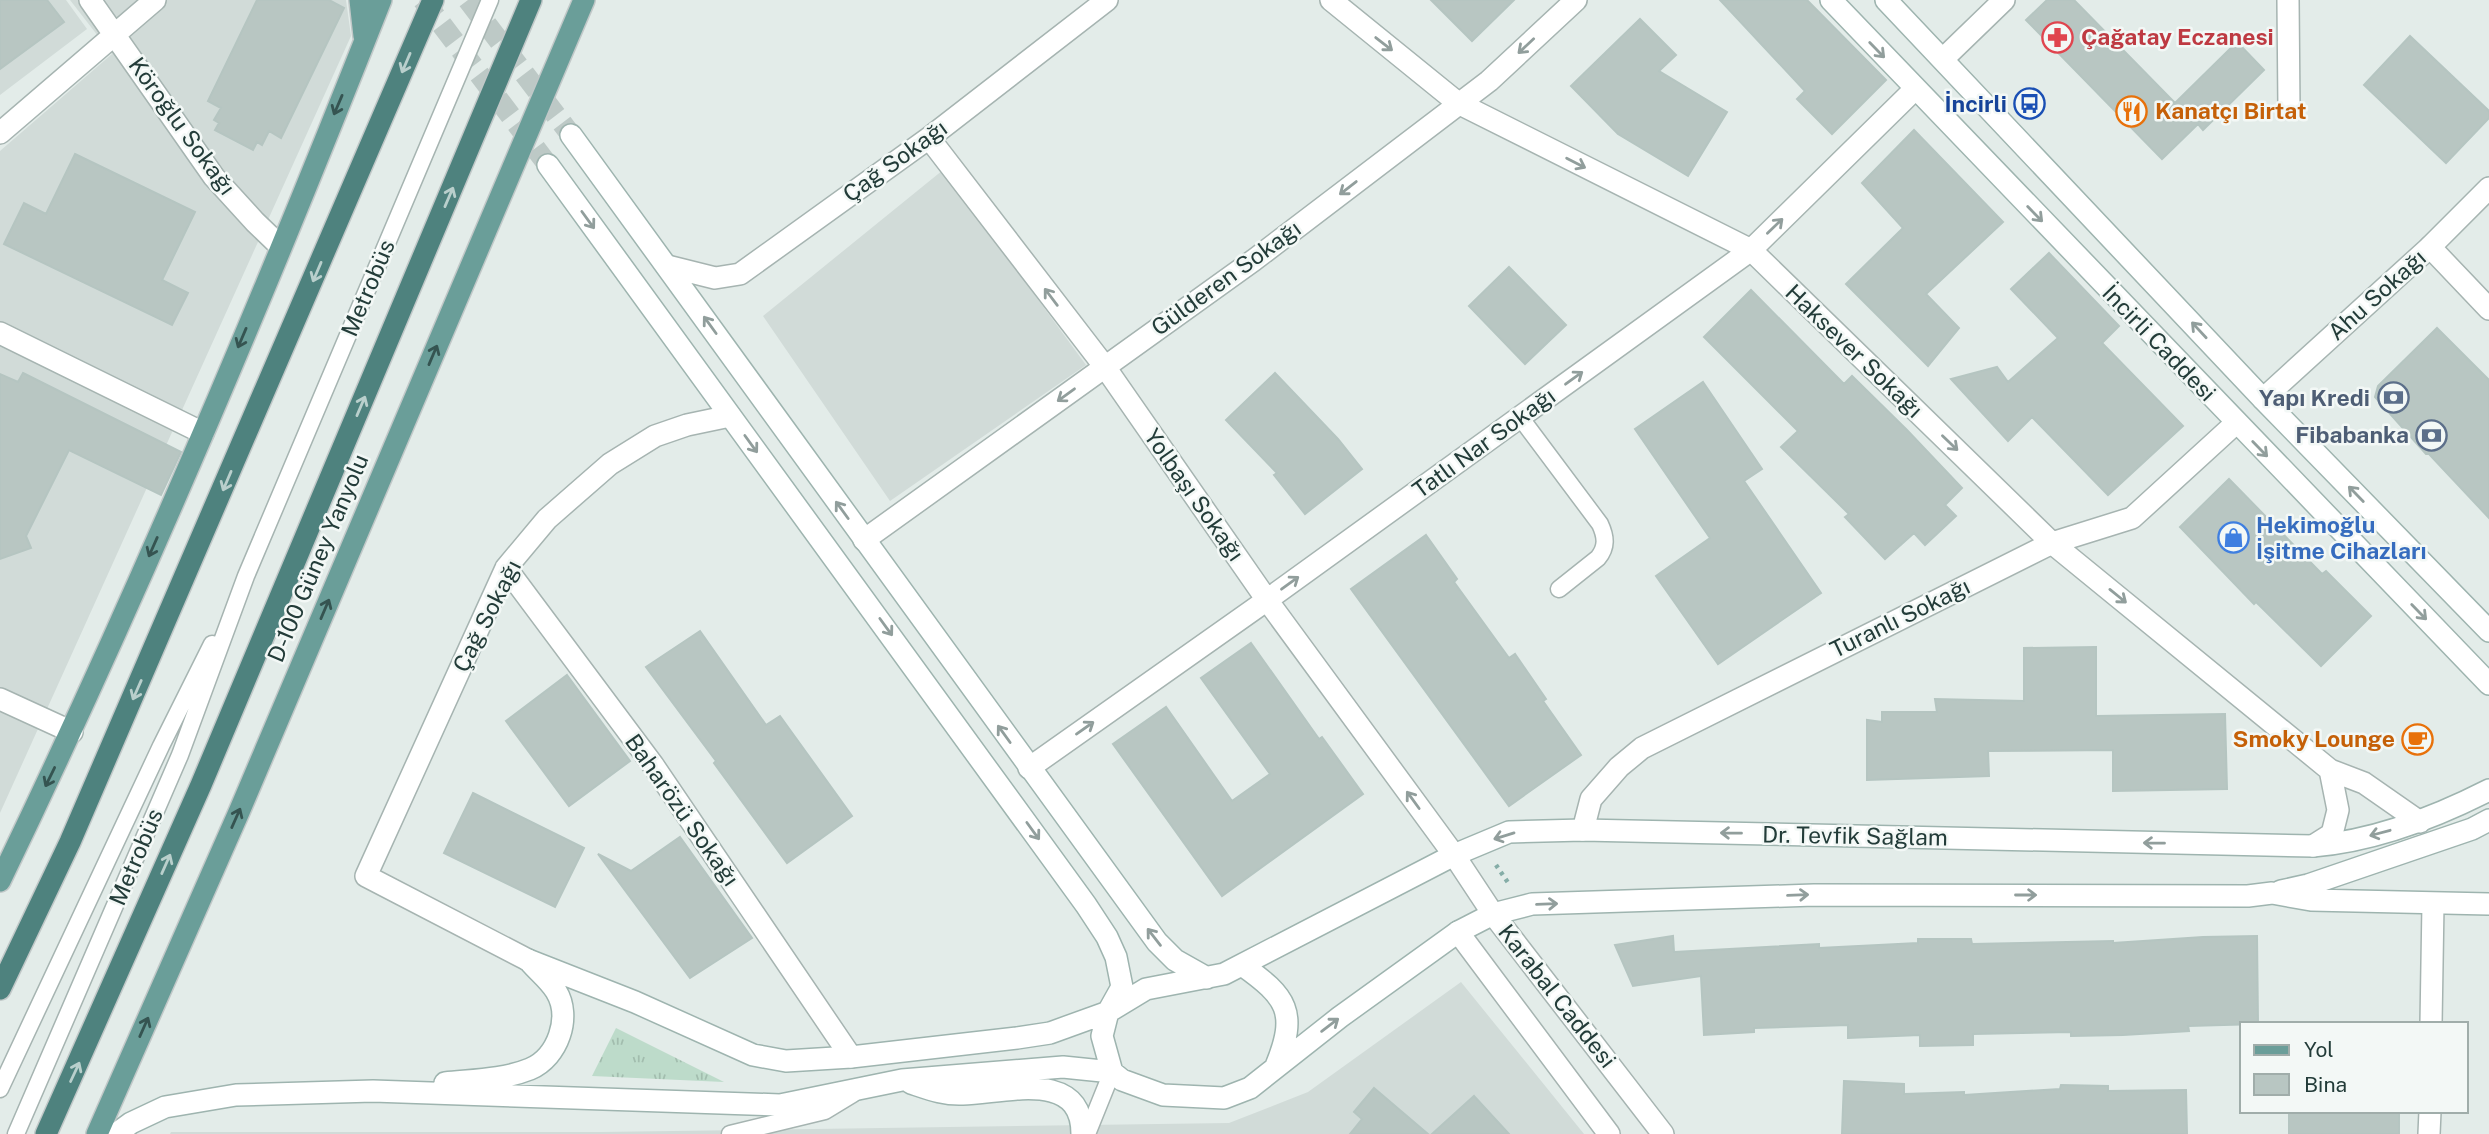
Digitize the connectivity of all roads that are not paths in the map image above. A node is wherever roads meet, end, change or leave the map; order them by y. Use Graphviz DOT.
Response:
graph roads {
  1 [pos="90,0"];
  2 [pos="155,0"];
  3 [pos="360,0"];
  4 [pos="381,0"];
  5 [pos="433,0"];
  6 [pos="490,0"];
  7 [pos="531,0"];
  8 [pos="584,0"];
  9 [pos="594,0"];
  10 [pos="1107,0"];
  11 [pos="1331,0"];
  12 [pos="1576,0"];
  13 [pos="1831,0"];
  14 [pos="1886,0"];
  15 [pos="2004,0"];
  16 [pos="2288,0"];
  17 [pos="116,34"];
  18 [pos="365,42"];
  19 [pos="565,42"];
  20 [pos="1943,59"];
  21 [pos="1915,89"];
  22 [pos="1458,103"];
  23 [pos="2288,109"];
  24 [pos="0,132"];
  25 [pos="570,135"];
  26 [pos="929,138"];
  27 [pos="548,164"];
  28 [pos="2489,188"];
  29 [pos="280,246"];
  30 [pos="2430,247"];
  31 [pos="1751,250"];
  32 [pos="667,266"];
  33 [pos="2489,309"];
  34 [pos="0,333"];
  35 [pos="1105,367"];
  36 [pos="2263,399"];
  37 [pos="730,416"];
  38 [pos="1520,417"];
  39 [pos="2236,423"];
  40 [pos="203,433"];
  41 [pos="864,540"];
  42 [pos="2052,542"];
  43 [pos="506,568"];
  44 [pos="246,576"];
  45 [pos="1559,589"];
  46 [pos="1267,600"];
  47 [pos="2489,631"];
  48 [pos="2489,684"];
  49 [pos="0,699"];
  50 [pos="72,732"];
  51 [pos="1029,768"];
  52 [pos="2330,770"];
  53 [pos="2489,790"];
  54 [pos="2489,820"];
  55 [pos="2420,822"];
  56 [pos="1583,830"];
  57 [pos="2313,846"];
  58 [pos="1454,855"];
  59 [pos="0,881"];
  60 [pos="2272,893"];
  61 [pos="2433,904"];
  62 [pos="2489,904"];
  63 [pos="1493,914"];
  64 [pos="1458,932"];
  65 [pos="528,960"];
  66 [pos="1242,965"];
  67 [pos="1207,978"];
  68 [pos="0,989"];
  69 [pos="1108,1012"];
  70 [pos="2431,1022"];
  71 [pos="851,1057"];
  72 [pos="1276,1066"];
  73 [pos="1112,1072"];
  74 [pos="902,1080"];
  75 [pos="864,1086"];
  76 [pos="0,1089"];
  77 [pos="373,1091"];
  78 [pos="2430,1113"];
  79 [pos="16,1134"];
  80 [pos="46,1134"];
  81 [pos="97,1134"];
  82 [pos="116,1134"];
  83 [pos="730,1134"];
  84 [pos="1084,1134"];
  85 [pos="1609,1134"];
  86 [pos="1663,1134"];
  87 [pos="2429,1134"];
  1 -- 17 [label="main road, Köroğlu Sokağı"];
  2 -- 17 [label="main road"];
  3 -- 18 [label="main road"];
  4 -- 18 [label="main road"];
  5 -- 68 [label="highway, one-way"];
  6 -- 44 [label="lane, Metrobüs"];
  80 -- 7 [label="highway, one-way"];
  8 -- 19 [label="main road, D-100 Güney Yanyolu"];
  9 -- 19 [label="main road"];
  10 -- 26 [label="main road, Çağ Sokağı"];
  11 -- 22 [label="main road, Haksever Sokağı, one-way"];
  12 -- 22 [label="main road, Gülderen Sokağı, one-way"];
  13 -- 21 [label="main road, İncirli Caddesi, one-way"];
  14 -- 20 [label="main road, İncirli Caddesi"];
  15 -- 20 [label="main road"];
  16 -- 23 [label="main road"];
  17 -- 24 [label="main road"];
  17 -- 29 [label="main road, Köroğlu Sokağı"];
  18 -- 29 [label="main road, one-way"];
  81 -- 19 [label="main road, D-100 Güney Yanyolu, one-way"];
  36 -- 20 [label="main road, İncirli Caddesi, one-way"];
  31 -- 21 [label="main road, Tatlı Nar Sokağı, one-way"];
  21 -- 39 [label="main road, İncirli Caddesi, one-way"];
  22 -- 31 [label="main road, Haksever Sokağı, one-way"];
  22 -- 35 [label="main road, Gülderen Sokağı, one-way"];
  25 -- 32 [label="main road"];
  26 -- 32 [label="main road, Çağ Sokağı"];
  35 -- 26 [label="main road, Yolbaşı Sokağı, one-way"];
  27 -- 37 [label="main road, one-way"];
  28 -- 30 [label="main road, Ahu Sokağı"];
  29 -- 40 [label="main road, one-way"];
  30 -- 33 [label="main road"];
  30 -- 36 [label="main road, Ahu Sokağı"];
  38 -- 31 [label="main road, Tatlı Nar Sokağı, one-way"];
  31 -- 42 [label="main road, Haksever Sokağı, one-way"];
  41 -- 32 [label="main road, one-way"];
  34 -- 40 [label="main road"];
  35 -- 41 [label="main road, Gülderen Sokağı, one-way"];
  35 -- 46 [label="main road, Yolbaşı Sokağı"];
  36 -- 39 [label="main road, Ahu Sokağı"];
  47 -- 36 [label="main road, İncirli Caddesi, one-way"];
  37 -- 43 [label="main road, Çağ Sokağı"];
  37 -- 69 [label="main road, one-way"];
  38 -- 45 [label="lane"];
  46 -- 38 [label="main road, Tatlı Nar Sokağı, one-way"];
  39 -- 42 [label="main road, Turanlı Sokağı"];
  39 -- 48 [label="main road, İncirli Caddesi, one-way"];
  40 -- 50 [label="main road, one-way"];
  51 -- 41 [label="main road, one-way"];
  42 -- 52 [label="main road, Haksever Sokağı, one-way"];
  42 -- 56 [label="main road, Turanlı Sokağı"];
  43 -- 65 [label="main road, Çağ Sokağı"];
  43 -- 71 [label="main road, Baharözü Sokağı"];
  44 -- 76 [label="lane, Metrobüs"];
  44 -- 79 [label="lane, Metrobüs"];
  51 -- 46 [label="main road, Tatlı Nar Sokağı, one-way"];
  58 -- 46 [label="main road, Yolbaşı Sokağı, one-way"];
  49 -- 50 [label="main road"];
  50 -- 59 [label="main road, one-way"];
  67 -- 51 [label="main road, one-way"];
  52 -- 55 [label="main road, Haksever Sokağı"];
  52 -- 57 [label="main road"];
  53 -- 55 [label="main road, Dr. Tevfik Sağlam"];
  54 -- 60 [label="main road"];
  55 -- 57 [label="main road, Dr. Tevfik Sağlam, one-way"];
  57 -- 56 [label="main road, Dr. Tevfik Sağlam, one-way"];
  56 -- 58 [label="main road, Dr. Tevfik Sağlam, one-way"];
  58 -- 63 [label="main road, Karabal Caddesi"];
  58 -- 66 [label="main road, Dr. Tevfik Sağlam"];
  60 -- 61 [label="main road"];
  63 -- 60 [label="main road, one-way"];
  61 -- 62 [label="main road"];
  61 -- 70 [label="main road"];
  63 -- 64 [label="main road"];
  63 -- 86 [label="main road, Karabal Caddesi"];
  72 -- 64 [label="main road, one-way"];
  64 -- 85 [label="main road, Karabal Caddesi"];
  65 -- 71 [label="main road"];
  65 -- 77 [label="main road"];
  66 -- 67 [label="main road"];
  66 -- 72 [label="main road"];
  67 -- 69 [label="main road"];
  69 -- 71 [label="main road"];
  69 -- 73 [label="main road"];
  72 -- 73 [label="main road"];
  73 -- 74 [label="main road"];
  73 -- 84 [label="lane"];
  74 -- 75 [label="main road"];
  74 -- 84 [label="main road"];
  75 -- 77 [label="main road"];
  75 -- 83 [label="lane"];
  77 -- 82 [label="main road"];
  78 -- 87 [label="main road"];
}
